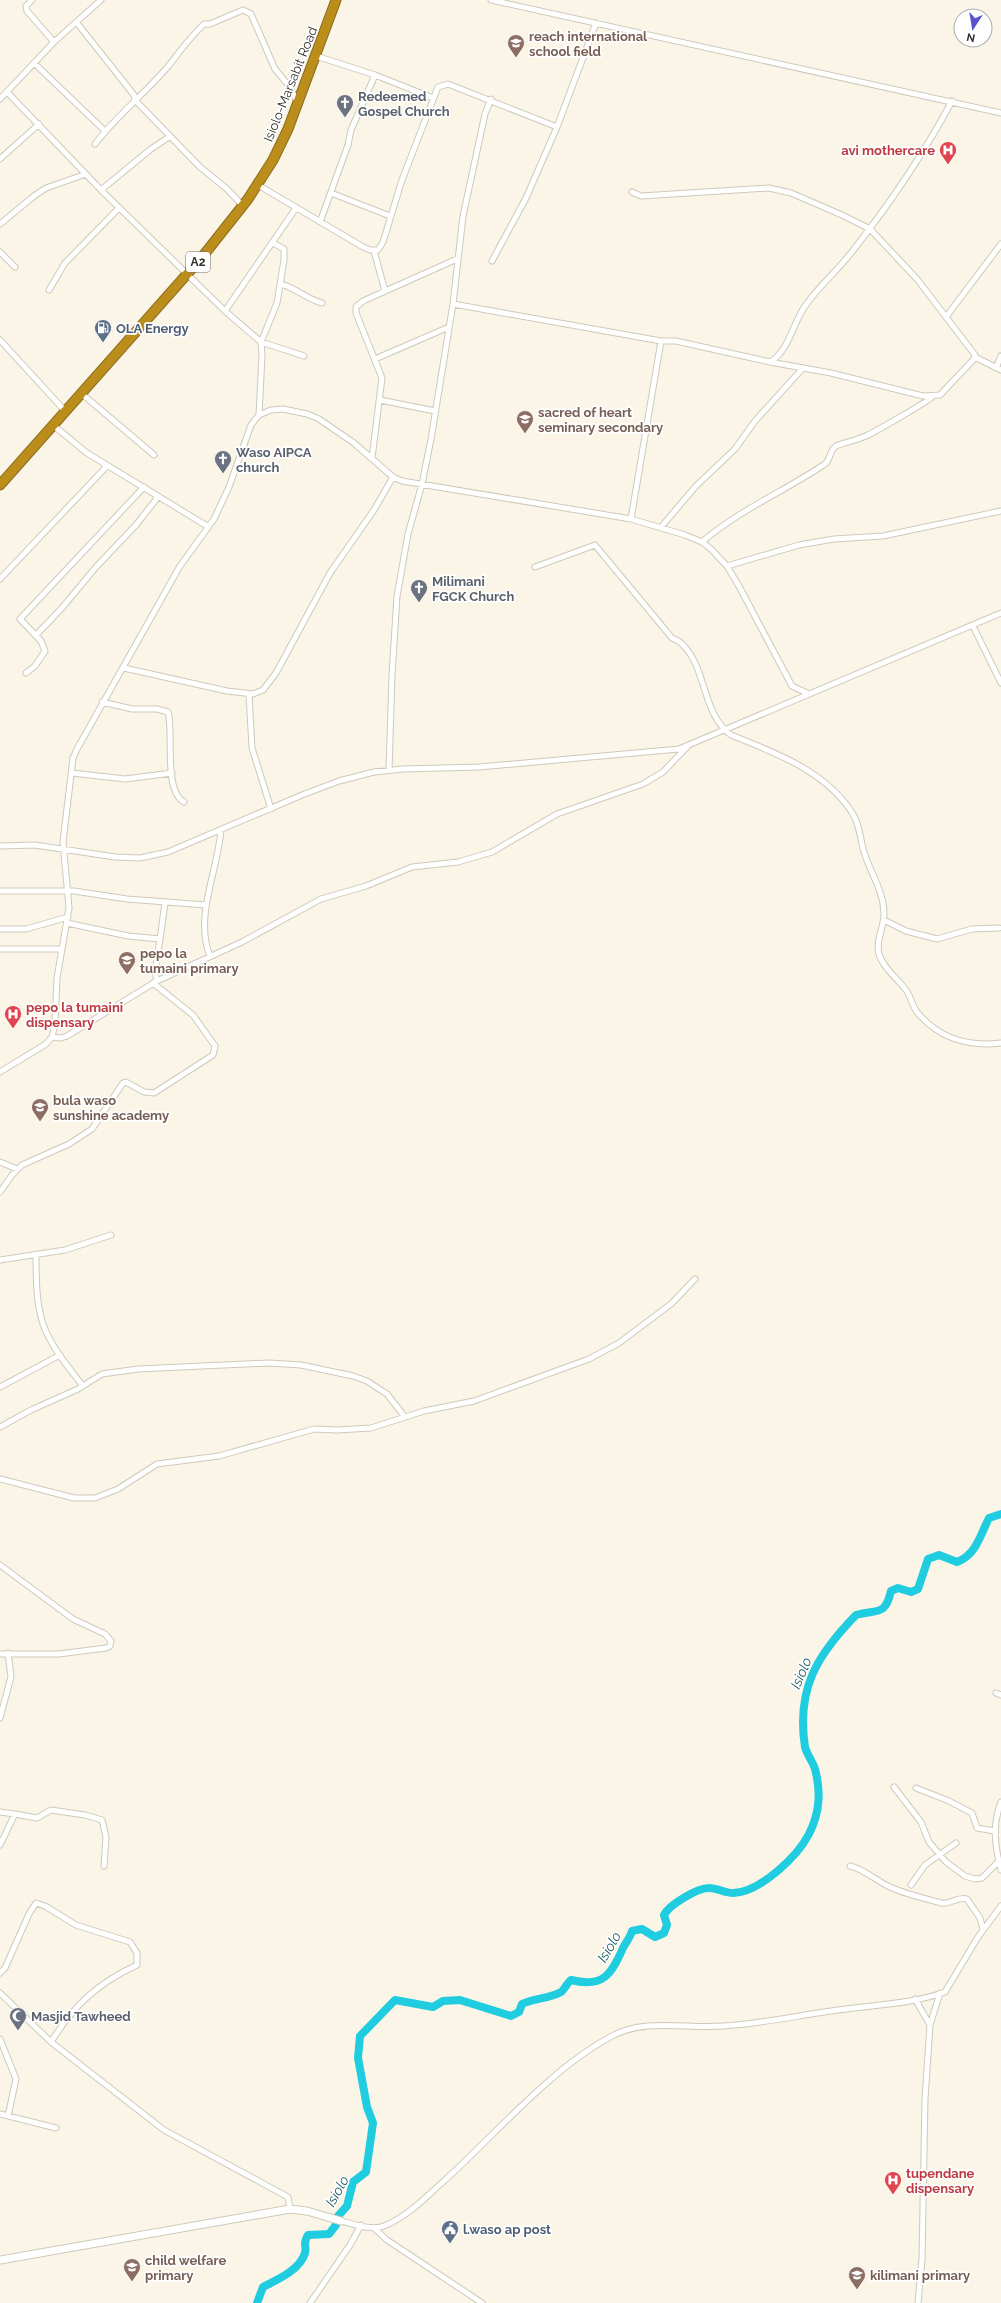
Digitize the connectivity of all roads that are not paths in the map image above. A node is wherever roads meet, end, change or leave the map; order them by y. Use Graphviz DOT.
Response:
graph roads {
  1 [pos="32,0"];
  2 [pos="101,0"];
  3 [pos="336,0"];
  4 [pos="491,0"];
  5 [pos="77,23"];
  6 [pos="596,23"];
  7 [pos="54,42"];
  8 [pos="316,56"];
  9 [pos="34,63"];
  10 [pos="375,75"];
  11 [pos="7,92"];
  12 [pos="433,98"];
  13 [pos="0,99"];
  14 [pos="491,99"];
  15 [pos="135,100"];
  16 [pos="952,101"];
  17 [pos="299,103"];
  18 [pos="1001,113"];
  19 [pos="39,124"];
  20 [pos="557,127"];
  21 [pos="105,131"];
  22 [pos="169,137"];
  23 [pos="95,144"];
  24 [pos="0,159"];
  25 [pos="86,174"];
  26 [pos="258,185"];
  27 [pos="101,190"];
  28 [pos="632,192"];
  29 [pos="331,193"];
  30 [pos="243,206"];
  31 [pos="119,208"];
  32 [pos="296,208"];
  33 [pos="390,216"];
  34 [pos="320,222"];
  35 [pos="0,224"];
  36 [pos="870,229"];
  37 [pos="273,243"];
  38 [pos="1001,244"];
  39 [pos="374,251"];
  40 [pos="0,252"];
  41 [pos="457,259"];
  42 [pos="492,261"];
  43 [pos="15,267"];
  44 [pos="186,274"];
  45 [pos="280,284"];
  46 [pos="49,290"];
  47 [pos="385,291"];
  48 [pos="322,303"];
  49 [pos="453,304"];
  50 [pos="225,311"];
  51 [pos="946,317"];
  52 [pos="450,327"];
  53 [pos="0,340"];
  54 [pos="661,341"];
  55 [pos="261,342"];
  56 [pos="304,356"];
  57 [pos="1001,356"];
  58 [pos="974,357"];
  59 [pos="375,359"];
  60 [pos="770,362"];
  61 [pos="803,368"];
  62 [pos="998,369"];
  63 [pos="81,393"];
  64 [pos="933,396"];
  65 [pos="380,400"];
  66 [pos="66,412"];
  67 [pos="435,412"];
  68 [pos="259,415"];
  69 [pos="54,426"];
  70 [pos="154,455"];
  71 [pos="372,458"];
  72 [pos="108,466"];
  73 [pos="393,477"];
  74 [pos="422,484"];
  75 [pos="0,485"];
  76 [pos="144,488"];
  77 [pos="158,497"];
  78 [pos="1001,511"];
  79 [pos="632,519"];
  80 [pos="207,526"];
  81 [pos="662,526"];
  82 [pos="702,542"];
  83 [pos="727,566"];
  84 [pos="535,567"];
  85 [pos="0,579"];
  86 [pos="1001,613"];
  87 [pos="973,626"];
  88 [pos="36,635"];
  89 [pos="124,668"];
  90 [pos="26,673"];
  91 [pos="1001,683"];
  92 [pos="249,694"];
  93 [pos="810,694"];
  94 [pos="102,702"];
  95 [pos="724,730"];
  96 [pos="687,746"];
  97 [pos="389,770"];
  98 [pos="72,773"];
  99 [pos="172,773"];
  100 [pos="184,802"];
  101 [pos="271,810"];
  102 [pos="221,830"];
  103 [pos="0,846"];
  104 [pos="64,850"];
  105 [pos="0,891"];
  106 [pos="68,891"];
  107 [pos="165,903"];
  108 [pos="206,905"];
  109 [pos="68,920"];
  110 [pos="884,920"];
  111 [pos="999,928"];
  112 [pos="0,929"];
  113 [pos="160,939"];
  114 [pos="0,948"];
  115 [pos="62,949"];
  116 [pos="210,956"];
  117 [pos="155,982"];
  118 [pos="52,1037"];
  119 [pos="1001,1043"];
  120 [pos="0,1072"];
  121 [pos="0,1162"];
  122 [pos="17,1170"];
  123 [pos="0,1192"];
  124 [pos="111,1235"];
  125 [pos="36,1254"];
  126 [pos="0,1260"];
  127 [pos="694,1279"];
  128 [pos="60,1355"];
  129 [pos="83,1386"];
  130 [pos="0,1387"];
  131 [pos="406,1417"];
  132 [pos="0,1427"];
  133 [pos="0,1479"];
  134 [pos="0,1565"];
  135 [pos="8,1653"];
  136 [pos="0,1654"];
  137 [pos="0,1718"];
  138 [pos="894,1787"];
  139 [pos="916,1788"];
  140 [pos="1001,1802"];
  141 [pos="0,1812"];
  142 [pos="15,1814"];
  143 [pos="996,1831"];
  144 [pos="956,1843"];
  145 [pos="0,1845"];
  146 [pos="939,1854"];
  147 [pos="999,1861"];
  148 [pos="104,1866"];
  149 [pos="850,1866"];
  150 [pos="1001,1868"];
  151 [pos="911,1886"];
  152 [pos="1001,1906"];
  153 [pos="983,1929"];
  154 [pos="0,1973"];
  155 [pos="0,1993"];
  156 [pos="940,1993"];
  157 [pos="915,1999"];
  158 [pos="930,2025"];
  159 [pos="0,2039"];
  160 [pos="51,2042"];
  161 [pos="0,2114"];
  162 [pos="8,2116"];
  163 [pos="56,2128"];
  164 [pos="290,2209"];
  165 [pos="340,2221"];
  166 [pos="361,2225"];
  167 [pos="374,2228"];
  168 [pos="0,2260"];
  169 [pos="310,2303"];
  170 [pos="482,2303"];
  171 [pos="918,2303"];
  1 -- 7 [label="street"];
  2 -- 5 [label="street"];
  3 -- 8 [label="highway, Isiolo-Marsabit Road / A2"];
  4 -- 6 [label="street"];
  5 -- 7 [label="street"];
  5 -- 15 [label="street"];
  6 -- 16 [label="street"];
  6 -- 20 [label="street"];
  7 -- 9 [label="street"];
  8 -- 10 [label="street"];
  8 -- 17 [label="highway, Isiolo-Marsabit Road / A2"];
  9 -- 11 [label="street"];
  9 -- 21 [label="street"];
  10 -- 12 [label="street"];
  10 -- 29 [label="street"];
  11 -- 13 [label="street"];
  11 -- 19 [label="street"];
  12 -- 14 [label="street"];
  12 -- 33 [label="street"];
  14 -- 20 [label="street"];
  14 -- 41 [label="street"];
  15 -- 17 [label="street"];
  15 -- 21 [label="street"];
  15 -- 22 [label="street"];
  16 -- 18 [label="street"];
  16 -- 36 [label="street"];
  17 -- 26 [label="highway, Isiolo-Marsabit Road / A2"];
  19 -- 24 [label="street"];
  19 -- 25 [label="street"];
  20 -- 42 [label="street"];
  21 -- 23 [label="street"];
  22 -- 27 [label="street"];
  22 -- 30 [label="street"];
  25 -- 27 [label="street"];
  25 -- 35 [label="street"];
  26 -- 30 [label="highway, Isiolo-Marsabit Road / A2"];
  26 -- 32 [label="street"];
  27 -- 31 [label="street"];
  28 -- 36 [label="street"];
  29 -- 33 [label="street"];
  29 -- 34 [label="street"];
  30 -- 44 [label="highway, Isiolo-Marsabit Road / A2"];
  31 -- 44 [label="street"];
  31 -- 46 [label="street"];
  32 -- 34 [label="street"];
  32 -- 37 [label="street"];
  33 -- 39 [label="street"];
  34 -- 39 [label="street"];
  36 -- 51 [label="street"];
  36 -- 60 [label="street"];
  37 -- 45 [label="street"];
  37 -- 50 [label="street"];
  38 -- 51 [label="street"];
  39 -- 47 [label="street"];
  40 -- 43 [label="street"];
  41 -- 47 [label="street"];
  41 -- 49 [label="street"];
  44 -- 50 [label="street"];
  44 -- 63 [label="highway, Isiolo-Marsabit Road / A2"];
  45 -- 48 [label="street"];
  45 -- 55 [label="street"];
  47 -- 59 [label="street"];
  49 -- 52 [label="street"];
  49 -- 54 [label="street"];
  50 -- 55 [label="street"];
  51 -- 58 [label="street"];
  52 -- 59 [label="street"];
  52 -- 67 [label="street"];
  53 -- 66 [label="street"];
  54 -- 60 [label="street"];
  54 -- 79 [label="street"];
  55 -- 56 [label="street"];
  55 -- 68 [label="street"];
  57 -- 62 [label="street"];
  58 -- 62 [label="street"];
  58 -- 64 [label="street"];
  59 -- 65 [label="street"];
  60 -- 61 [label="street"];
  61 -- 64 [label="street"];
  61 -- 81 [label="street"];
  63 -- 66 [label="highway, Isiolo-Marsabit Road / A2"];
  63 -- 70 [label="street"];
  64 -- 82 [label="street"];
  65 -- 67 [label="street"];
  65 -- 71 [label="street"];
  66 -- 69 [label="highway, Isiolo-Marsabit Road / A2"];
  67 -- 74 [label="street"];
  68 -- 71 [label="street"];
  68 -- 80 [label="street"];
  69 -- 72 [label="street"];
  69 -- 75 [label="highway, Isiolo-Marsabit Road / A2"];
  71 -- 73 [label="street"];
  72 -- 76 [label="street"];
  72 -- 85 [label="street"];
  73 -- 74 [label="street"];
  73 -- 92 [label="street"];
  74 -- 79 [label="street"];
  74 -- 97 [label="street"];
  76 -- 77 [label="street"];
  76 -- 88 [label="street"];
  77 -- 80 [label="street"];
  77 -- 88 [label="street"];
  78 -- 83 [label="street"];
  79 -- 81 [label="street"];
  80 -- 89 [label="street"];
  81 -- 82 [label="street"];
  82 -- 83 [label="street"];
  83 -- 93 [label="street"];
  84 -- 95 [label="street"];
  86 -- 87 [label="street"];
  87 -- 91 [label="street"];
  87 -- 93 [label="street"];
  88 -- 90 [label="street"];
  89 -- 92 [label="street"];
  89 -- 94 [label="street"];
  92 -- 101 [label="street"];
  93 -- 95 [label="street"];
  94 -- 98 [label="street"];
  94 -- 99 [label="street"];
  95 -- 96 [label="street"];
  95 -- 110 [label="street"];
  96 -- 97 [label="street"];
  96 -- 116 [label="street"];
  97 -- 101 [label="street"];
  98 -- 99 [label="street"];
  98 -- 104 [label="street"];
  99 -- 100 [label="street"];
  101 -- 102 [label="street"];
  102 -- 104 [label="street"];
  102 -- 108 [label="street"];
  103 -- 104 [label="street"];
  104 -- 106 [label="street"];
  105 -- 106 [label="street"];
  106 -- 107 [label="street"];
  106 -- 109 [label="street"];
  107 -- 108 [label="street"];
  107 -- 113 [label="street"];
  108 -- 116 [label="street"];
  109 -- 112 [label="street"];
  109 -- 113 [label="street"];
  109 -- 115 [label="street"];
  110 -- 111 [label="street"];
  110 -- 119 [label="street"];
  113 -- 117 [label="street"];
  114 -- 115 [label="street"];
  115 -- 118 [label="street"];
  116 -- 117 [label="street"];
  117 -- 118 [label="street"];
  117 -- 122 [label="street"];
  118 -- 120 [label="street"];
  121 -- 122 [label="street"];
  122 -- 123 [label="street"];
  124 -- 125 [label="street"];
  125 -- 126 [label="street"];
  125 -- 128 [label="street"];
  127 -- 131 [label="street"];
  128 -- 129 [label="street"];
  128 -- 130 [label="street"];
  129 -- 131 [label="street"];
  129 -- 132 [label="street"];
  131 -- 133 [label="street"];
  134 -- 135 [label="street"];
  135 -- 136 [label="street"];
  135 -- 137 [label="street"];
  138 -- 146 [label="street"];
  139 -- 143 [label="street"];
  140 -- 143 [label="street"];
  141 -- 142 [label="street"];
  142 -- 145 [label="street"];
  142 -- 148 [label="street"];
  143 -- 147 [label="street"];
  144 -- 146 [label="street"];
  146 -- 147 [label="street"];
  146 -- 151 [label="street"];
  147 -- 150 [label="street"];
  149 -- 153 [label="street"];
  152 -- 153 [label="street"];
  153 -- 156 [label="street"];
  154 -- 160 [label="street"];
  155 -- 160 [label="street"];
  156 -- 157 [label="street"];
  156 -- 158 [label="street"];
  157 -- 158 [label="street"];
  157 -- 167 [label="street"];
  158 -- 171 [label="street"];
  159 -- 162 [label="street"];
  160 -- 164 [label="street"];
  161 -- 162 [label="street"];
  162 -- 163 [label="street"];
  164 -- 165 [label="street"];
  164 -- 168 [label="street"];
  165 -- 166 [label="street"];
  166 -- 167 [label="street"];
  166 -- 169 [label="street"];
  167 -- 170 [label="street"];
}
